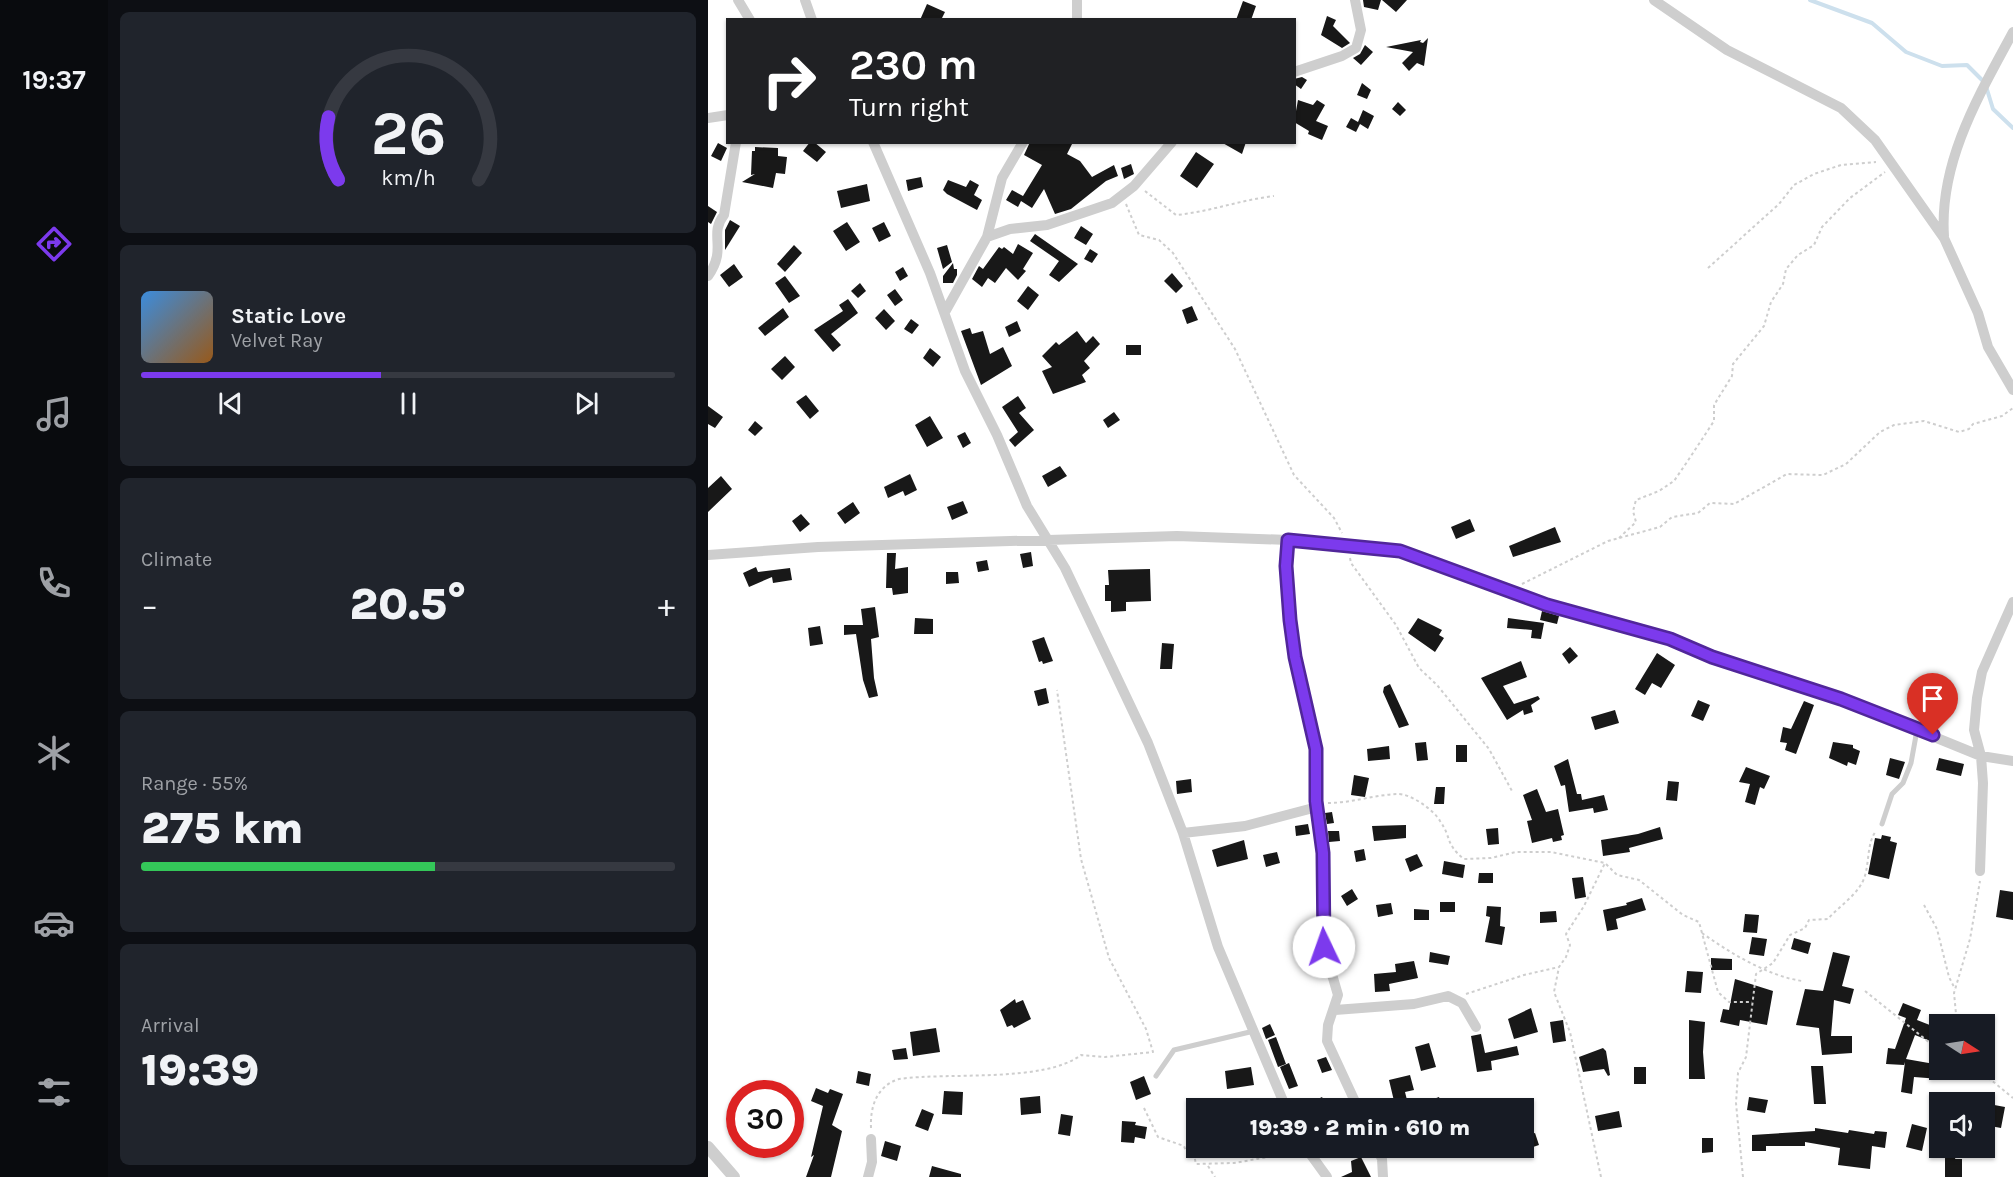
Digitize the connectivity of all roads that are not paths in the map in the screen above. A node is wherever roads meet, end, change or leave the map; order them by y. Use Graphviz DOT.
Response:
graph roads {
  1 [pos="738,0"];
  2 [pos="805,0"];
  3 [pos="1077,0"];
  4 [pos="1355,0"];
  5 [pos="1654,0"];
  6 [pos="749,18"];
  7 [pos="811,18"];
  8 [pos="1077,18"];
  9 [pos="2013,32"];
  10 [pos="1296,71"];
  11 [pos="726,115"];
  12 [pos="708,118"];
  13 [pos="736,144"];
  14 [pos="874,144"];
  15 [pos="1022,144"];
  16 [pos="1170,144"];
  17 [pos="987,237"];
  18 [pos="1944,238"];
  19 [pos="708,276"];
  20 [pos="945,312"];
  21 [pos="2013,390"];
  22 [pos="1048,540"];
  23 [pos="1288,540"];
  24 [pos="708,555"];
  25 [pos="2013,602"];
  26 [pos="1917,728"];
  27 [pos="1981,756"];
  28 [pos="2013,761"];
  29 [pos="1317,804"];
  30 [pos="1882,824"];
  31 [pos="1182,833"];
  32 [pos="1980,871"];
  33 [pos="1335,1010"];
  34 [pos="1476,1027"];
  35 [pos="1254,1031"];
  36 [pos="1156,1076"];
  37 [pos="1282,1098"];
  38 [pos="1353,1098"];
  39 [pos="871,1139"];
  40 [pos="708,1147"];
  41 [pos="1314,1158"];
  42 [pos="1382,1158"];
  43 [pos="734,1177"];
  44 [pos="868,1177"];
  45 [pos="1327,1177"];
  46 [pos="1383,1177"];
  1 -- 6 [label="street"];
  2 -- 7 [label="street"];
  3 -- 8 [label="street"];
  4 -- 10 [label="street"];
  5 -- 18 [label="street"];
  9 -- 18 [label="street"];
  11 -- 12 [label="street"];
  13 -- 19 [label="street"];
  14 -- 20 [label="street"];
  15 -- 17 [label="street"];
  16 -- 17 [label="street"];
  17 -- 20 [label="street"];
  18 -- 21 [label="street"];
  20 -- 22 [label="street"];
  22 -- 23 [label="street"];
  22 -- 24 [label="street"];
  22 -- 31 [label="street"];
  23 -- 26 [label="street"];
  23 -- 29 [label="street"];
  25 -- 27 [label="street"];
  26 -- 27 [label="street"];
  26 -- 30 [label="lane"];
  27 -- 28 [label="street"];
  27 -- 32 [label="street"];
  29 -- 31 [label="street"];
  29 -- 33 [label="street"];
  31 -- 35 [label="street"];
  33 -- 34 [label="street"];
  33 -- 38 [label="street"];
  35 -- 36 [label="lane"];
  35 -- 37 [label="street"];
  39 -- 44 [label="street"];
  40 -- 43 [label="street"];
  41 -- 45 [label="street"];
  42 -- 46 [label="street"];
}
